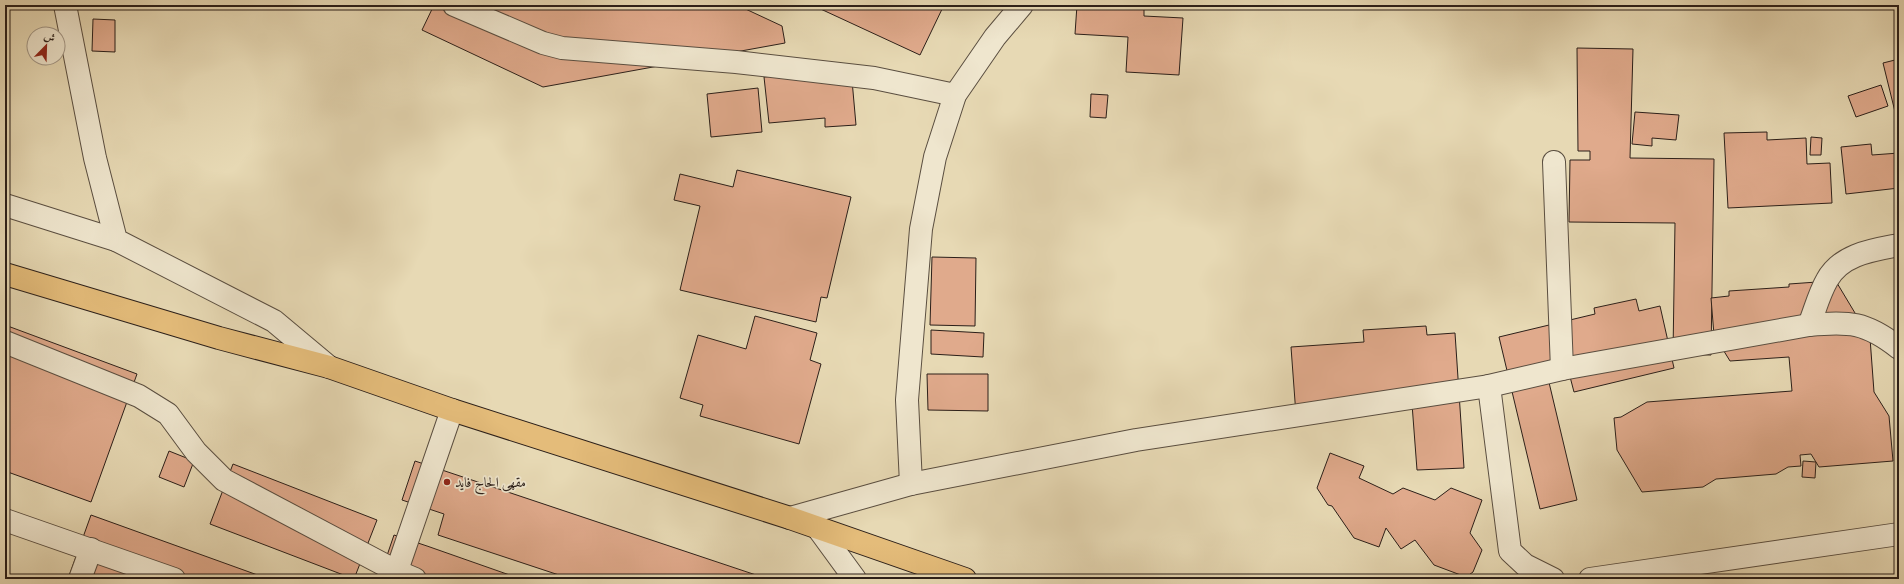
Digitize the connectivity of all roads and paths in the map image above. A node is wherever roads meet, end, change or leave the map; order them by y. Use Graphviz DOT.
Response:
graph roads {
  1 [pos="65,5"];
  2 [pos="454,5"];
  3 [pos="1017,7"];
  4 [pos="955,95"];
  5 [pos="1554,162"];
  6 [pos="5,206"];
  7 [pos="116,240"];
  8 [pos="1899,244"];
  9 [pos="5,274"];
  10 [pos="1809,325"];
  11 [pos="5,342"];
  12 [pos="1899,348"];
  13 [pos="329,367"];
  14 [pos="1562,369"];
  15 [pos="1489,386"];
  16 [pos="452,410"];
  17 [pos="911,484"];
  18 [pos="790,518"];
  19 [pos="5,520"];
  20 [pos="817,527"];
  21 [pos="1899,534"];
  22 [pos="90,549"];
  23 [pos="402,576"];
  24 [pos="80,579"];
  25 [pos="174,579"];
  26 [pos="855,579"];
  27 [pos="965,579"];
  28 [pos="1553,579"];
  29 [pos="1590,579"];
  1 -- 7 [label="street"];
  2 -- 4 [label="street"];
  3 -- 4 [label="street"];
  4 -- 17 [label="street"];
  5 -- 14 [label="street"];
  6 -- 7 [label="street"];
  7 -- 13 [label="street"];
  8 -- 10 [label="street"];
  9 -- 13 [label="main road"];
  10 -- 12 [label="street"];
  10 -- 14 [label="street"];
  11 -- 23 [label="street"];
  13 -- 16 [label="main road"];
  14 -- 15 [label="street"];
  15 -- 17 [label="street"];
  15 -- 28 [label="street"];
  16 -- 18 [label="main road"];
  16 -- 23 [label="street"];
  17 -- 18 [label="street"];
  18 -- 20 [label="main road"];
  19 -- 22 [label="street"];
  20 -- 26 [label="street"];
  20 -- 27 [label="main road"];
  21 -- 29 [label="street"];
  22 -- 24 [label="street"];
  22 -- 25 [label="street"];
}
